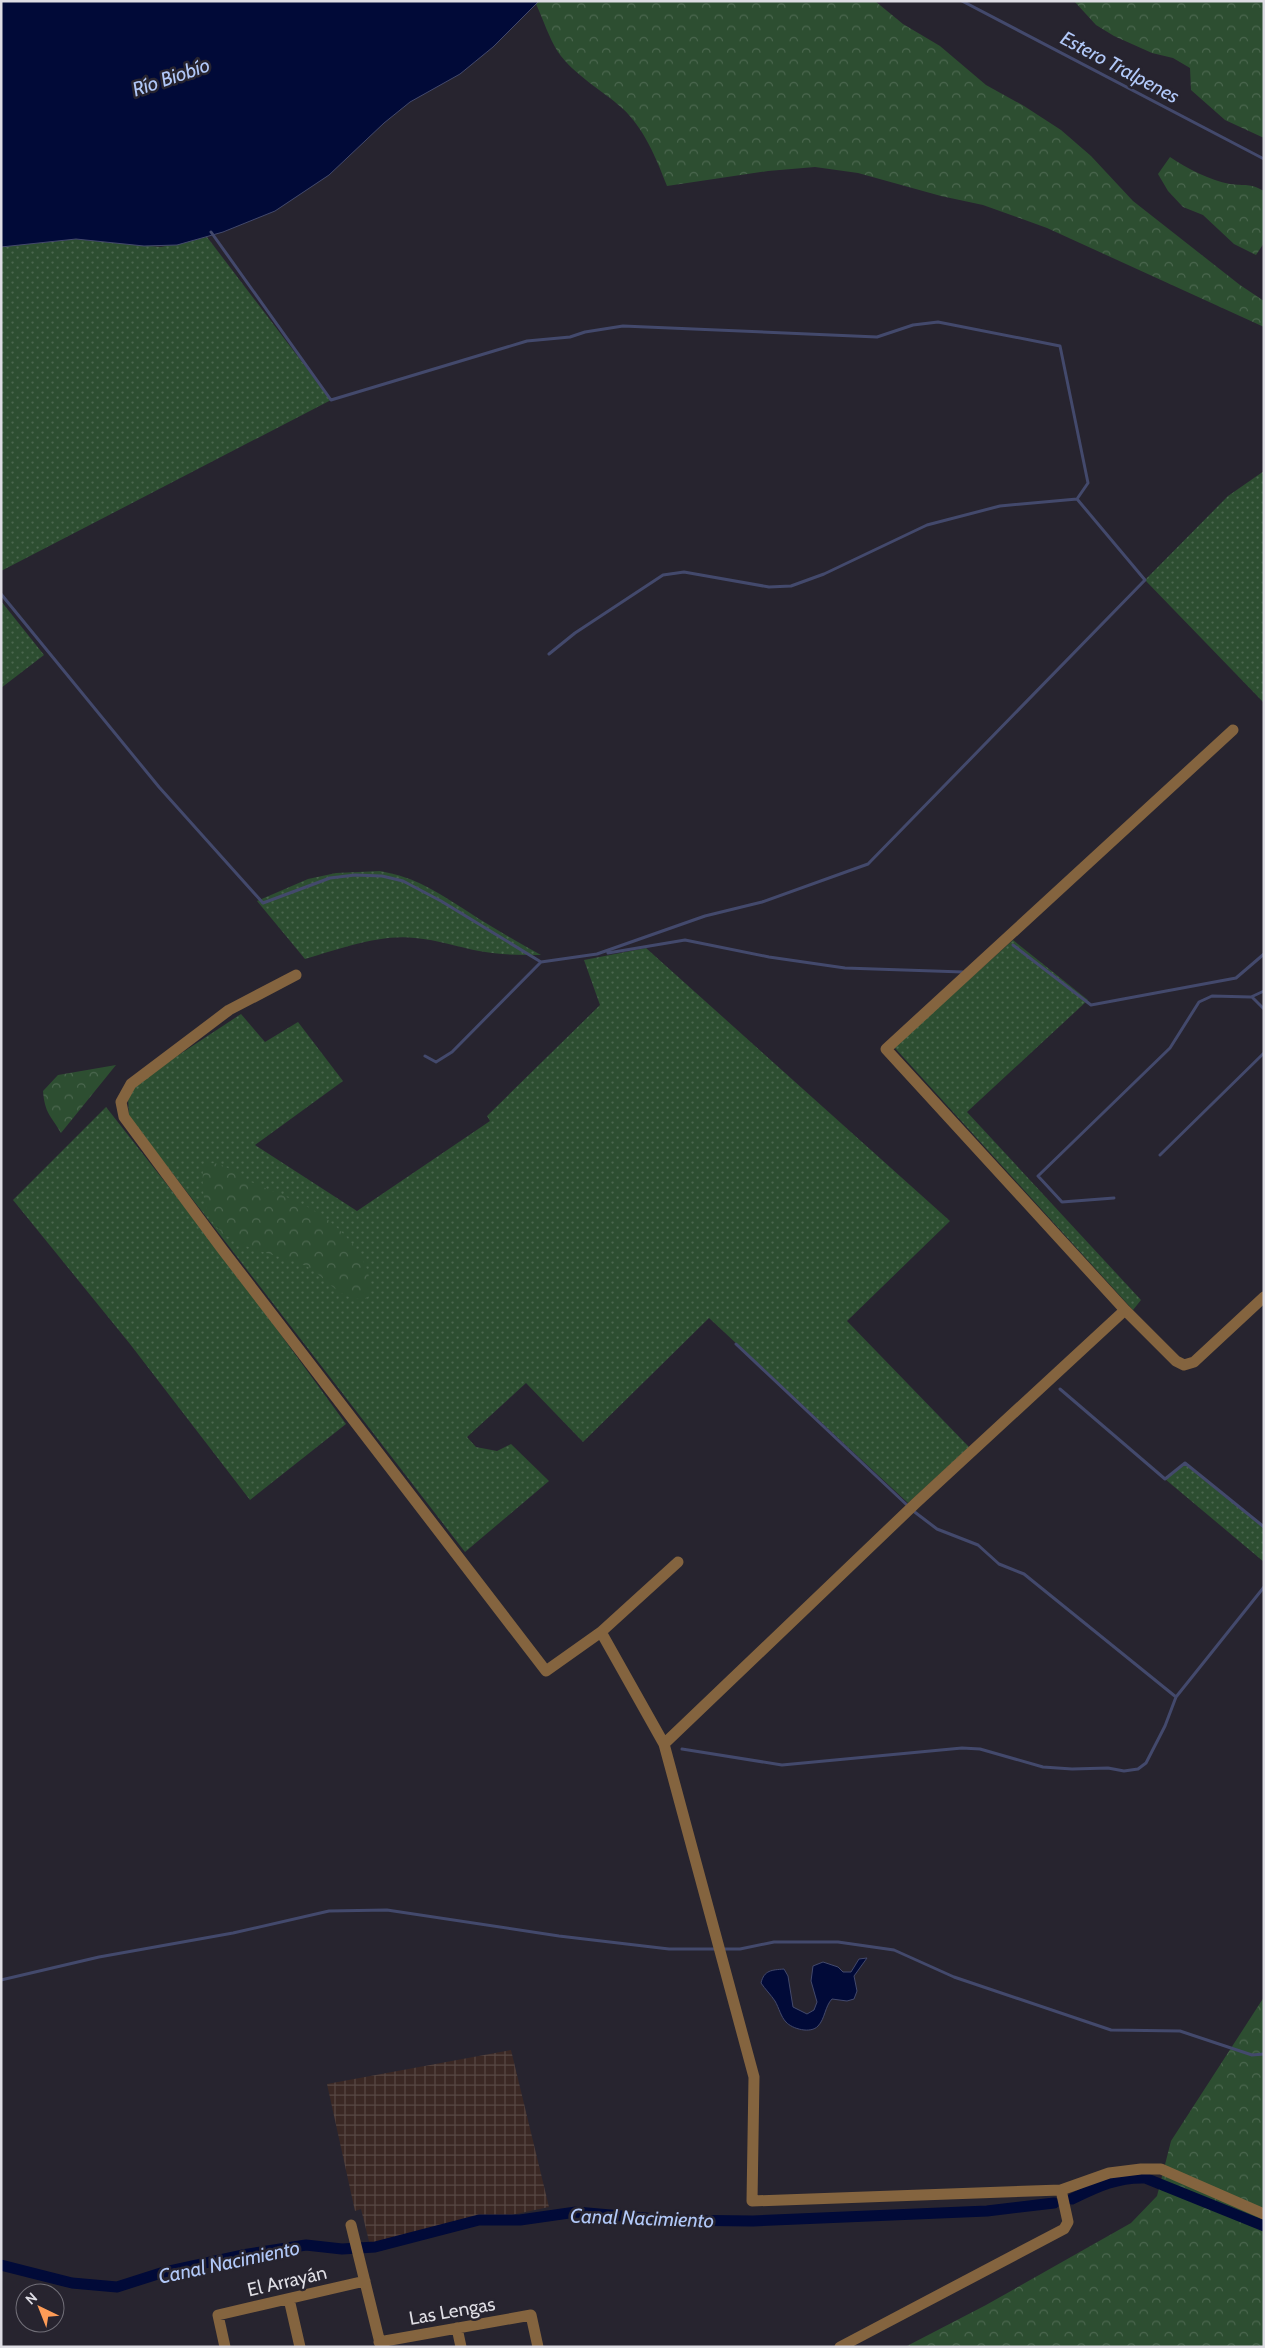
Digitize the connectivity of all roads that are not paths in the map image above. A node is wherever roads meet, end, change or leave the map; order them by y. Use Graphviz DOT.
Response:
graph roads {
  1 [pos="1234,730"];
  2 [pos="296,975"];
  3 [pos="1264,1297"];
  4 [pos="1125,1310"];
  5 [pos="678,1562"];
  6 [pos="601,1632"];
  7 [pos="664,1744"];
  8 [pos="1061,2190"];
  9 [pos="1264,2214"];
  10 [pos="351,2225"];
  11 [pos="365,2281"];
  12 [pos="289,2299"];
  13 [pos="457,2328"];
  14 [pos="380,2344"];
  15 [pos="225,2347"];
  16 [pos="300,2347"];
  17 [pos="462,2347"];
  18 [pos="538,2347"];
  19 [pos="840,2347"];
  1 -- 4 [label="street"];
  2 -- 6 [label="street"];
  3 -- 4 [label="street"];
  4 -- 7 [label="street"];
  5 -- 6 [label="street"];
  6 -- 7 [label="street"];
  7 -- 8 [label="street"];
  8 -- 9 [label="street"];
  8 -- 19 [label="street"];
  10 -- 11 [label="street"];
  11 -- 12 [label="street, El Arrayán"];
  11 -- 14 [label="street"];
  12 -- 15 [label="street, El Arrayán"];
  12 -- 16 [label="street"];
  13 -- 14 [label="street, Las Lengas"];
  13 -- 17 [label="street"];
  13 -- 18 [label="street, Las Lengas"];
}
